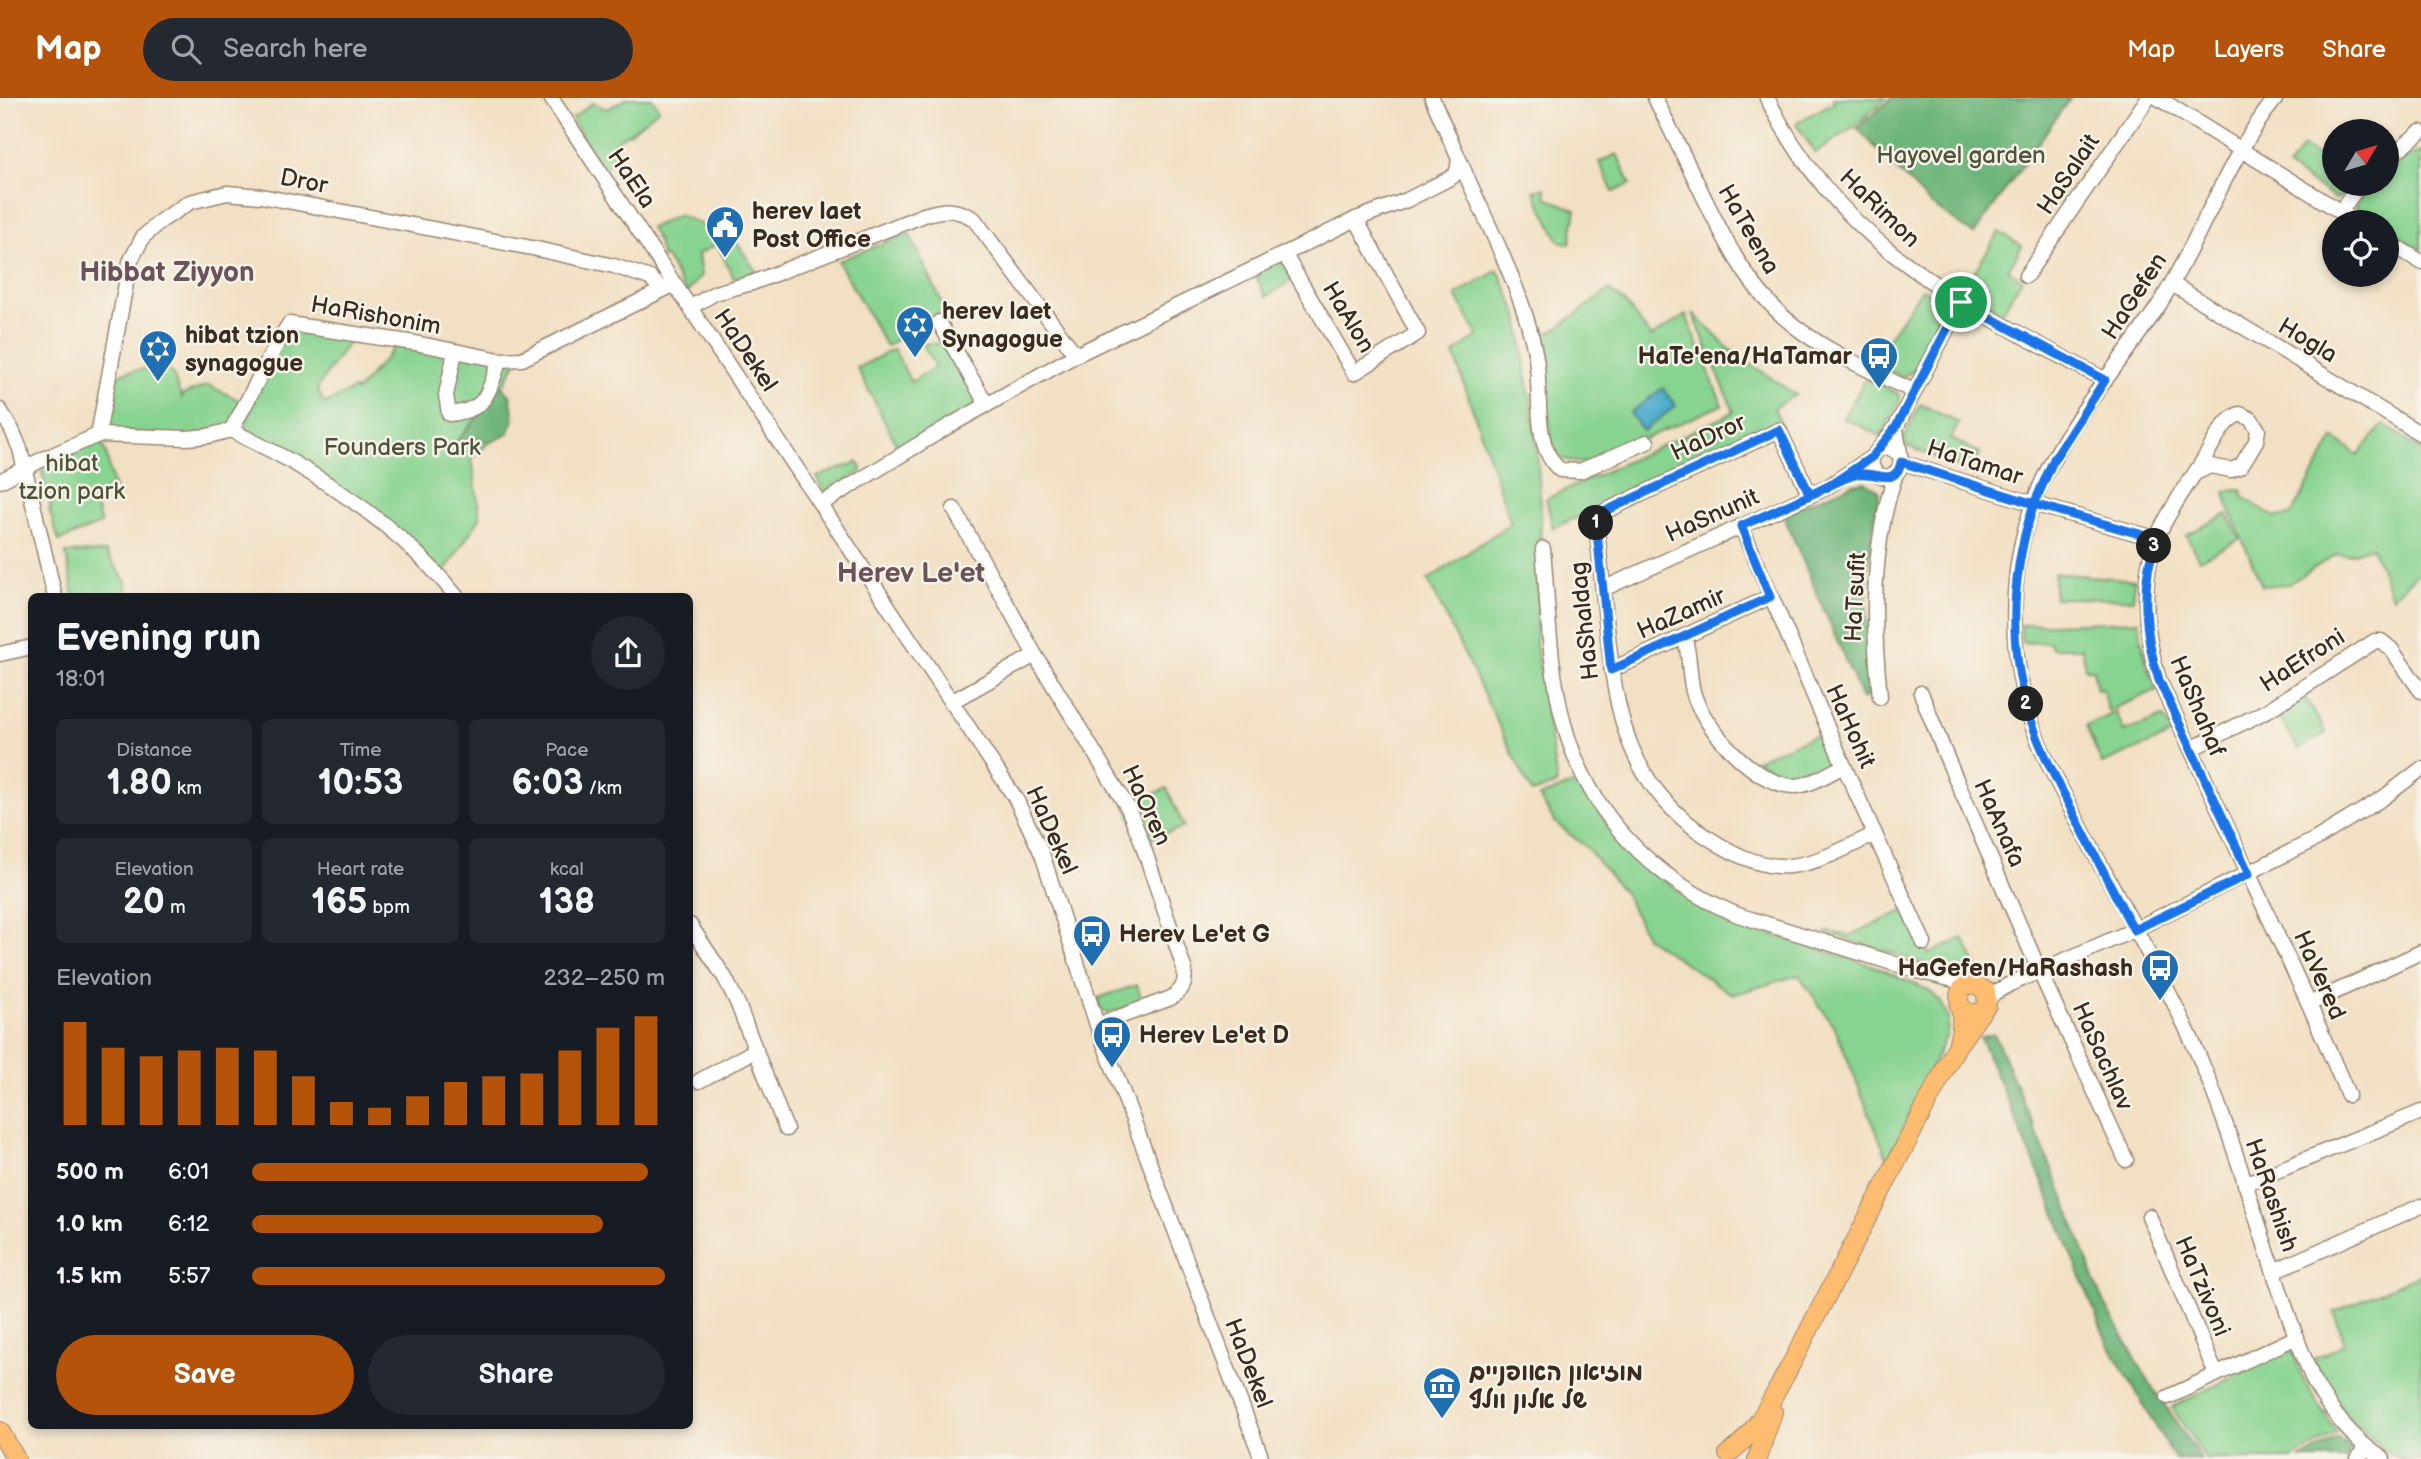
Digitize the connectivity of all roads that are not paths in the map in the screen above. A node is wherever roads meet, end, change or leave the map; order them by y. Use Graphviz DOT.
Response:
graph roads {
  1 [pos="551,98"];
  2 [pos="1432,98"];
  3 [pos="1655,98"];
  4 [pos="1767,98"];
  5 [pos="2148,98"];
  6 [pos="2158,98"];
  7 [pos="2276,98"];
  8 [pos="2420,132"];
  9 [pos="2399,149"];
  10 [pos="2242,151"];
  11 [pos="1459,159"];
  12 [pos="2337,210"];
  13 [pos="1356,219"];
  14 [pos="2399,248"];
  15 [pos="1286,255"];
  16 [pos="2421,262"];
  17 [pos="2026,276"];
  18 [pos="2172,284"];
  19 [pos="668,286"];
  20 [pos="1961,302"];
  21 [pos="691,307"];
  22 [pos="939,322"];
  23 [pos="455,352"];
  24 [pos="1076,355"];
  25 [pos="500,360"];
  26 [pos="2105,380"];
  27 [pos="1913,391"];
  28 [pos="987,405"];
  29 [pos="0,410"];
  30 [pos="1896,427"];
  31 [pos="231,430"];
  32 [pos="2421,434"];
  33 [pos="98,435"];
  34 [pos="1647,442"];
  35 [pos="1875,453"];
  36 [pos="1891,468"];
  37 [pos="25,470"];
  38 [pos="2196,473"];
  39 [pos="0,481"];
  40 [pos="1839,481"];
  41 [pos="1810,495"];
  42 [pos="2034,504"];
  43 [pos="821,505"];
  44 [pos="954,509"];
  45 [pos="1596,522"];
  46 [pos="1741,526"];
  47 [pos="2157,539"];
  48 [pos="1543,549"];
  49 [pos="1603,589"];
  50 [pos="54,593"];
  51 [pos="453,593"];
  52 [pos="1770,597"];
  53 [pos="1684,637"];
  54 [pos="28,648"];
  55 [pos="0,654"];
  56 [pos="1035,655"];
  57 [pos="1611,670"];
  58 [pos="2421,691"];
  59 [pos="1921,693"];
  60 [pos="1880,697"];
  61 [pos="951,702"];
  62 [pos="2191,749"];
  63 [pos="1844,766"];
  64 [pos="2421,769"];
  65 [pos="1875,834"];
  66 [pos="2249,874"];
  67 [pos="2132,926"];
  68 [pos="693,930"];
  69 [pos="1924,943"];
  70 [pos="2421,952"];
  71 [pos="2037,966"];
  72 [pos="1973,997"];
  73 [pos="2309,1004"];
  74 [pos="1097,1025"];
  75 [pos="756,1050"];
  76 [pos="699,1081"];
  77 [pos="2347,1095"];
  78 [pos="2421,1112"];
  79 [pos="786,1129"];
  80 [pos="2126,1160"];
  81 [pos="2245,1184"];
  82 [pos="2421,1206"];
  83 [pos="2149,1216"];
  84 [pos="2274,1271"];
  85 [pos="2297,1337"];
  86 [pos="1788,1370"];
  87 [pos="2216,1374"];
  88 [pos="2168,1397"];
  89 [pos="0,1431"];
  90 [pos="2362,1453"];
  91 [pos="1722,1456"];
  92 [pos="16,1459"];
  93 [pos="1262,1459"];
  94 [pos="1748,1459"];
  95 [pos="1757,1459"];
  96 [pos="2384,1459"];
  1 -- 19 [label="street, HaEla"];
  2 -- 11 [label="street"];
  3 -- 27 [label="street, HaTeena"];
  4 -- 20 [label="street, HaRimon"];
  5 -- 17 [label="street, HaSalait"];
  6 -- 10 [label="street"];
  7 -- 10 [label="street, HaGefen"];
  8 -- 9 [label="street"];
  10 -- 12 [label="street"];
  10 -- 18 [label="street, HaGefen"];
  11 -- 13 [label="street"];
  11 -- 34 [label="street"];
  13 -- 15 [label="street"];
  13 -- 15 [label="street, HaAlon"];
  14 -- 16 [label="street"];
  15 -- 24 [label="street"];
  18 -- 26 [label="street, HaGefen"];
  18 -- 32 [label="street, Hogla"];
  19 -- 21 [label="street, HaDekel"];
  19 -- 25 [label="street, HaRishonim"];
  19 -- 33 [label="street, Dror"];
  20 -- 26 [label="street, HaRimon"];
  20 -- 27 [label="street, HaTamar"];
  21 -- 24 [label="street"];
  21 -- 43 [label="street, HaDekel"];
  22 -- 28 [label="street"];
  23 -- 25 [label="street, HaRishonim"];
  23 -- 25 [label="street"];
  23 -- 31 [label="street, HaRishonim"];
  24 -- 28 [label="street"];
  26 -- 42 [label="street, HaGefen"];
  27 -- 30 [label="street, HaTamar"];
  28 -- 43 [label="street"];
  29 -- 37 [label="street"];
  30 -- 35 [label="street, HaTamar"];
  30 -- 36 [label="street, HaTamar"];
  31 -- 33 [label="street"];
  31 -- 51 [label="street"];
  33 -- 37 [label="street"];
  35 -- 36 [label="street"];
  35 -- 36 [label="street"];
  35 -- 40 [label="street, HaSnunit"];
  36 -- 40 [label="street, HaSnunit"];
  36 -- 42 [label="street, HaTamar"];
  36 -- 60 [label="street, HaTsufit"];
  37 -- 39 [label="street"];
  37 -- 50 [label="street"];
  38 -- 38 [label="street, HaShahaf"];
  38 -- 47 [label="street, HaShahaf"];
  40 -- 41 [label="street, HaSnunit"];
  41 -- 45 [label="street, HaDror"];
  41 -- 46 [label="street, HaSnunit"];
  42 -- 47 [label="street, HaTamar"];
  42 -- 67 [label="street, HaGefen"];
  43 -- 61 [label="street, HaDekel"];
  44 -- 56 [label="street, HaOren"];
  45 -- 49 [label="street, HaShaldag"];
  46 -- 49 [label="street, HaSnunit"];
  46 -- 52 [label="street, HaHohit"];
  47 -- 62 [label="street, HaShahaf"];
  48 -- 72 [label="street"];
  49 -- 57 [label="street, HaShaldag"];
  52 -- 53 [label="street, HaZamir"];
  52 -- 63 [label="street, HaHohit"];
  53 -- 57 [label="street, HaZamir"];
  53 -- 63 [label="street"];
  54 -- 55 [label="street"];
  56 -- 61 [label="street"];
  56 -- 74 [label="street, HaOren"];
  57 -- 65 [label="street, HaShaldag"];
  58 -- 62 [label="street, HaEfroni"];
  59 -- 71 [label="street, HaAnafa"];
  61 -- 74 [label="street, HaDekel"];
  62 -- 66 [label="street, HaShahaf"];
  63 -- 65 [label="street, HaHohit"];
  64 -- 66 [label="street"];
  65 -- 69 [label="street, HaHohit"];
  66 -- 67 [label="street"];
  66 -- 73 [label="street, HaVered"];
  67 -- 71 [label="street"];
  67 -- 81 [label="street, HaRashish"];
  68 -- 75 [label="street"];
  70 -- 73 [label="street"];
  71 -- 72 [label="street"];
  71 -- 80 [label="street, HaSachlav"];
  72 -- 86 [label="main road"];
  73 -- 77 [label="street, HaVered"];
  74 -- 93 [label="street, HaDekel"];
  75 -- 76 [label="street"];
  75 -- 79 [label="street"];
  78 -- 81 [label="street"];
  81 -- 84 [label="street, HaRashish"];
  82 -- 84 [label="street"];
  83 -- 87 [label="street, HaTzivoni"];
  84 -- 85 [label="street, HaRashish"];
  85 -- 87 [label="street, HaTzivoni"];
  85 -- 90 [label="street, HaRashish"];
  86 -- 91 [label="main road"];
  86 -- 95 [label="main road"];
  87 -- 88 [label="street, HaTzivoni"];
  89 -- 92 [label="main road"];
  90 -- 96 [label="street, HaRashish"];
  91 -- 94 [label="main road"];
}
